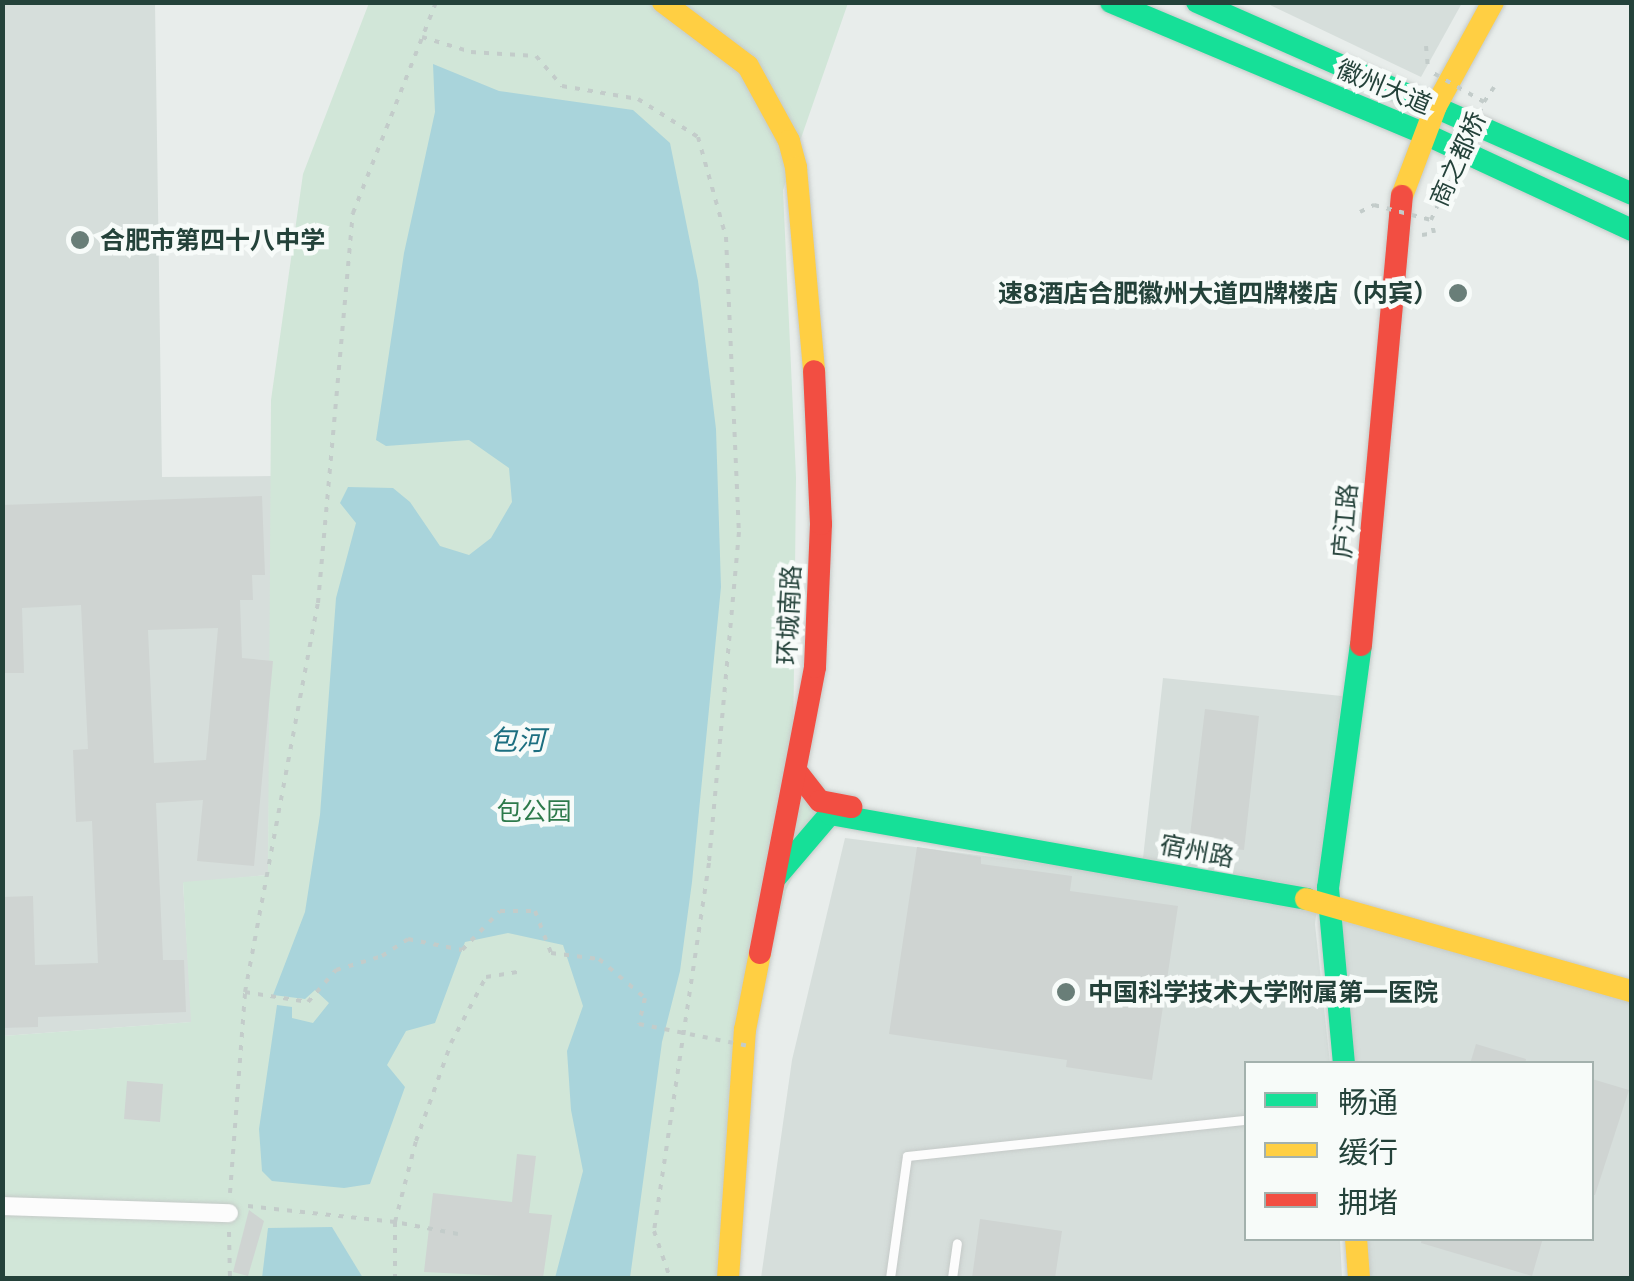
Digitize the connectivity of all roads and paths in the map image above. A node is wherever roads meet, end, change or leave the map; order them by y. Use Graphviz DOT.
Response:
graph roads {
  1 [pos="436,2"];
  2 [pos="663,2"];
  3 [pos="1111,2"];
  4 [pos="1197,2"];
  5 [pos="1493,2"];
  6 [pos="422,37"];
  7 [pos="1426,46"];
  8 [pos="1494,87"];
  9 [pos="1484,102"];
  10 [pos="1436,106"];
  11 [pos="1425,134"];
  12 [pos="1632,194"];
  13 [pos="1360,212"];
  14 [pos="1431,220"];
  15 [pos="1632,230"];
  16 [pos="1434,233"];
  17 [pos="797,772"];
  18 [pos="774,880"];
  19 [pos="1328,896"];
  20 [pos="518,972"];
  21 [pos="1632,975"];
  22 [pos="1632,991"];
  23 [pos="245,992"];
  24 [pos="749,1046"];
  25 [pos="1344,1061"];
  26 [pos="1244,1120"];
  27 [pos="2,1206"];
  28 [pos="229,1213"];
  29 [pos="395,1222"];
  30 [pos="458,1234"];
  31 [pos="1356,1241"];
  32 [pos="957,1243"];
  33 [pos="230,1278"];
  34 [pos="395,1278"];
  35 [pos="670,1278"];
  36 [pos="728,1278"];
  37 [pos="890,1278"];
  38 [pos="952,1278"];
  39 [pos="1359,1278"];
  1 -- 6 [label="path"];
  2 -- 17 [label="main road, 环城南路"];
  3 -- 11 [label="main road, 徽州大道"];
  4 -- 10 [label="main road, 徽州大道"];
  5 -- 10 [label="main road, 庐江路"];
  6 -- 23 [label="path"];
  6 -- 35 [label="path"];
  7 -- 9 [label="path, 商之都桥, bridge"];
  8 -- 9 [label="path"];
  9 -- 14 [label="path, 商之都桥, bridge"];
  10 -- 11 [label="main road, 庐江路"];
  10 -- 12 [label="main road, 徽州大道"];
  11 -- 15 [label="main road, 徽州大道"];
  11 -- 19 [label="main road, 庐江路"];
  13 -- 14 [label="path, 商之都桥, bridge"];
  14 -- 16 [label="path"];
  17 -- 18 [label="main road, 环城南路"];
  17 -- 19 [label="main road, 宿州路"];
  18 -- 19 [label="main road, 宿州路"];
  18 -- 36 [label="main road, 环城南路"];
  19 -- 21 [label="main road, 宿州路"];
  19 -- 22 [label="main road, 宿州路"];
  19 -- 25 [label="main road, 庐江路"];
  20 -- 29 [label="path"];
  23 -- 24 [label="path, bridge"];
  23 -- 28 [label="path"];
  26 -- 37 [label="lane"];
  27 -- 28 [label="street"];
  28 -- 29 [label="path"];
  28 -- 33 [label="path"];
  29 -- 30 [label="path"];
  29 -- 34 [label="path"];
  31 -- 39 [label="main road"];
  32 -- 38 [label="lane"];
}
